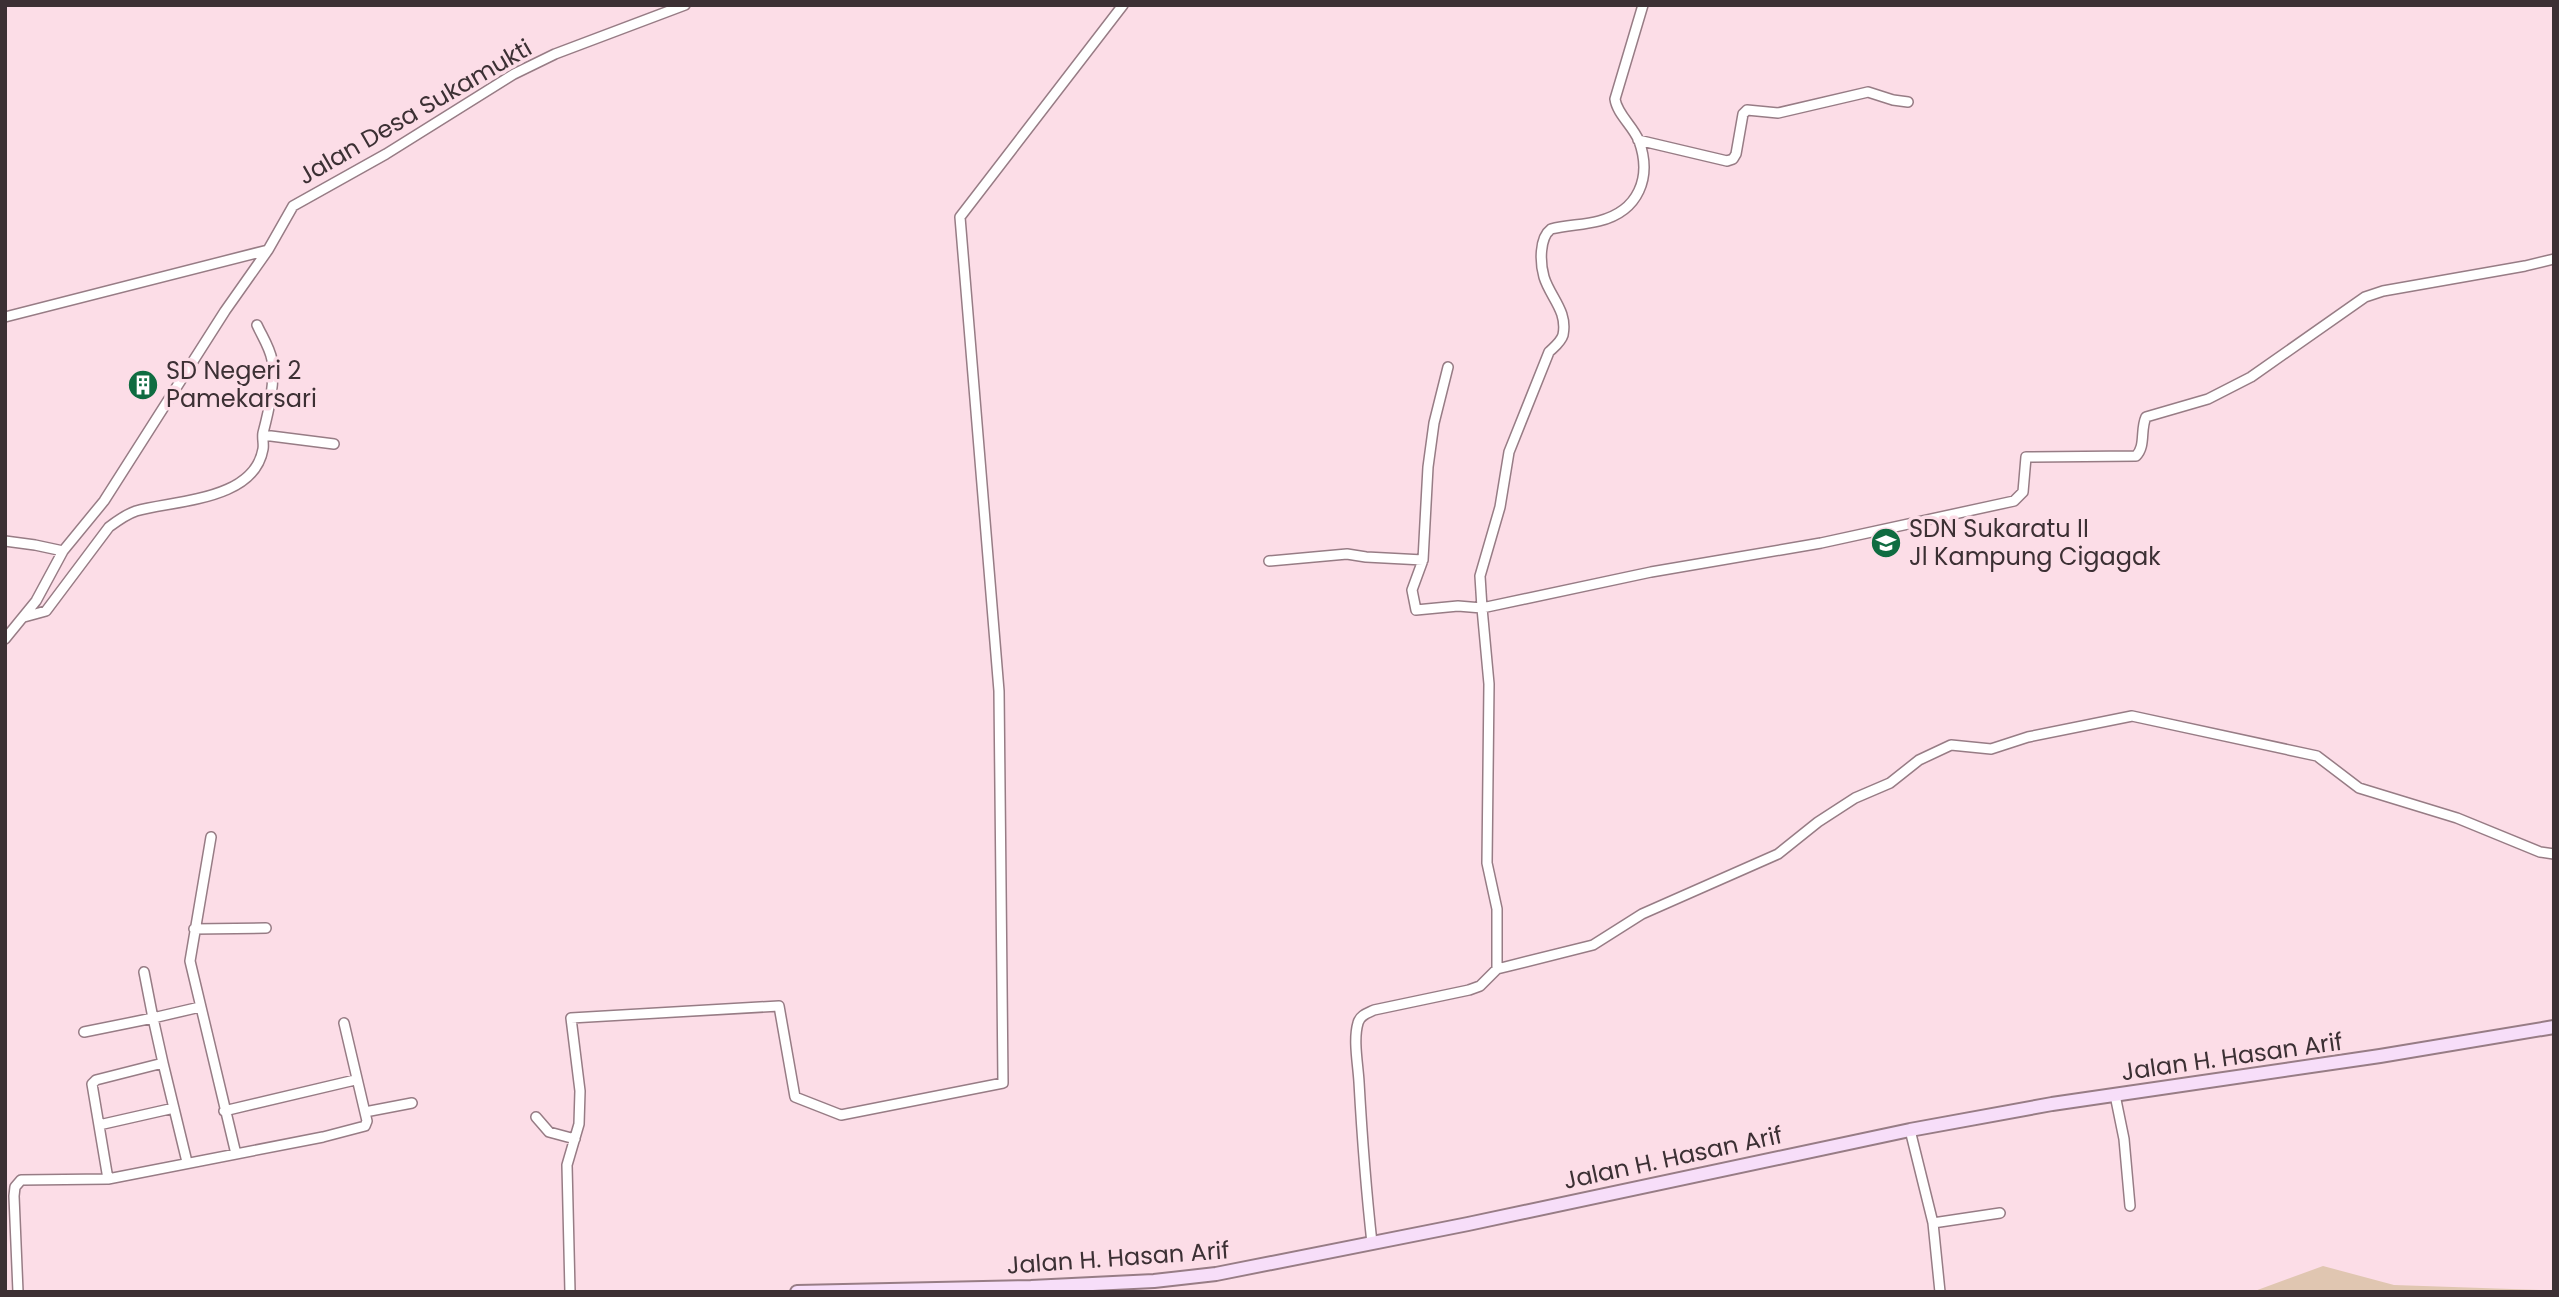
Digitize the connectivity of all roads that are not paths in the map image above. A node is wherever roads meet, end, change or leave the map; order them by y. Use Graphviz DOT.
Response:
graph roads {
  1 [pos="685,5"];
  2 [pos="1123,5"];
  3 [pos="1643,5"];
  4 [pos="1908,102"];
  5 [pos="1638,140"];
  6 [pos="268,250"];
  7 [pos="2554,259"];
  8 [pos="5,317"];
  9 [pos="257,325"];
  10 [pos="1448,366"];
  11 [pos="262,435"];
  12 [pos="334,444"];
  13 [pos="5,541"];
  14 [pos="63,551"];
  15 [pos="1423,560"];
  16 [pos="1269,561"];
  17 [pos="1482,608"];
  18 [pos="24,617"];
  19 [pos="5,639"];
  20 [pos="211,837"];
  21 [pos="2554,854"];
  22 [pos="266,928"];
  23 [pos="194,929"];
  24 [pos="1497,969"];
  25 [pos="144,972"];
  26 [pos="200,1007"];
  27 [pos="153,1018"];
  28 [pos="344,1023"];
  29 [pos="2554,1027"];
  30 [pos="84,1032"];
  31 [pos="163,1063"];
  32 [pos="355,1080"];
  33 [pos="2115,1095"];
  34 [pos="412,1103"];
  35 [pos="174,1108"];
  36 [pos="224,1111"];
  37 [pos="365,1112"];
  38 [pos="536,1117"];
  39 [pos="99,1125"];
  40 [pos="1910,1130"];
  41 [pos="575,1139"];
  42 [pos="236,1154"];
  43 [pos="187,1162"];
  44 [pos="108,1179"];
  45 [pos="2130,1206"];
  46 [pos="2000,1213"];
  47 [pos="1933,1223"];
  48 [pos="1372,1243"];
  49 [pos="833,1291"];
  50 [pos="920,1291"];
  51 [pos="18,1292"];
  52 [pos="570,1292"];
  53 [pos="797,1292"];
  54 [pos="1940,1292"];
  1 -- 6 [label="street, Jalan Desa Sukamukti"];
  2 -- 41 [label="street"];
  3 -- 5 [label="street"];
  4 -- 5 [label="street"];
  5 -- 17 [label="street"];
  6 -- 8 [label="street"];
  6 -- 14 [label="street, Jalan Desa Sukamukti"];
  7 -- 17 [label="street"];
  9 -- 11 [label="street"];
  10 -- 15 [label="street"];
  11 -- 12 [label="street"];
  11 -- 18 [label="street"];
  13 -- 14 [label="street"];
  14 -- 18 [label="street, Jalan Desa Sukamukti"];
  15 -- 16 [label="street"];
  15 -- 17 [label="street"];
  17 -- 24 [label="street"];
  18 -- 19 [label="street, Jalan Desa Sukamukti"];
  20 -- 23 [label="street"];
  21 -- 24 [label="street"];
  22 -- 23 [label="street"];
  23 -- 26 [label="street"];
  24 -- 48 [label="street"];
  25 -- 27 [label="street"];
  26 -- 27 [label="street"];
  26 -- 36 [label="street"];
  27 -- 30 [label="street"];
  27 -- 31 [label="street"];
  28 -- 32 [label="street"];
  29 -- 33 [label="main road, Jalan H. Hasan Arif"];
  31 -- 35 [label="street"];
  31 -- 39 [label="street"];
  32 -- 36 [label="street"];
  32 -- 37 [label="street"];
  33 -- 40 [label="main road, Jalan H. Hasan Arif"];
  33 -- 45 [label="street"];
  34 -- 37 [label="street"];
  35 -- 39 [label="street"];
  35 -- 43 [label="street"];
  36 -- 42 [label="street"];
  37 -- 42 [label="street"];
  38 -- 41 [label="street"];
  39 -- 44 [label="street"];
  40 -- 47 [label="street"];
  40 -- 48 [label="main road, Jalan H. Hasan Arif"];
  41 -- 52 [label="street"];
  42 -- 43 [label="street"];
  43 -- 44 [label="street"];
  44 -- 51 [label="street"];
  46 -- 47 [label="street"];
  47 -- 54 [label="street"];
  48 -- 50 [label="main road, Jalan H. Hasan Arif"];
  49 -- 50 [label="main road, Jalan H. Hasan Arif"];
  49 -- 53 [label="main road, Jalan H. Hasan Arif"];
}
